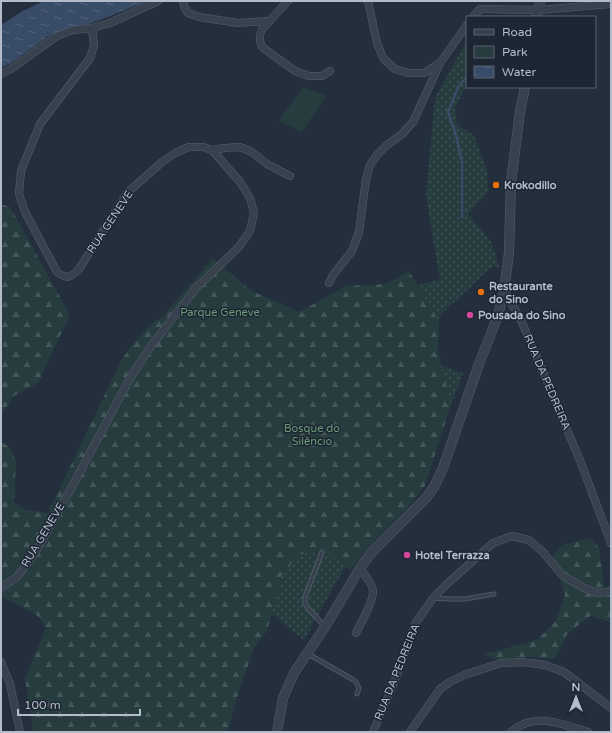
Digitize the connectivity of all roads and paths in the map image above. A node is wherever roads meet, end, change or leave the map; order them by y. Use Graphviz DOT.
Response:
graph roads {
  1 [pos="158,1"];
  2 [pos="183,1"];
  3 [pos="288,1"];
  4 [pos="368,1"];
  5 [pos="479,1"];
  6 [pos="611,4"];
  7 [pos="480,9"];
  8 [pos="538,9"];
  9 [pos="474,16"];
  10 [pos="269,21"];
  11 [pos="466,26"];
  12 [pos="92,28"];
  13 [pos="440,63"];
  14 [pos="330,70"];
  15 [pos="1,74"];
  16 [pos="525,88"];
  17 [pos="212,150"];
  18 [pos="290,176"];
  19 [pos="329,283"];
  20 [pos="504,290"];
  21 [pos="611,543"];
  22 [pos="322,552"];
  23 [pos="360,568"];
  24 [pos="1,588"];
  25 [pos="611,590"];
  26 [pos="494,594"];
  27 [pos="433,598"];
  28 [pos="325,627"];
  29 [pos="356,633"];
  30 [pos="307,653"];
  31 [pos="1,662"];
  32 [pos="357,694"];
  33 [pos="611,708"];
  34 [pos="278,722"];
  35 [pos="20,732"];
  36 [pos="277,732"];
  37 [pos="282,732"];
  38 [pos="373,732"];
  39 [pos="410,732"];
  40 [pos="511,732"];
  41 [pos="588,732"];
  1 -- 12 [label="street"];
  2 -- 10 [label="street"];
  3 -- 10 [label="street"];
  4 -- 13 [label="street"];
  5 -- 7 [label="street"];
  6 -- 8 [label="street"];
  7 -- 8 [label="street"];
  7 -- 9 [label="street"];
  10 -- 14 [label="street"];
  11 -- 13 [label="street"];
  12 -- 15 [label="street"];
  12 -- 17 [label="street, RUA GENEVE"];
  13 -- 19 [label="street"];
  16 -- 20 [label="street"];
  17 -- 18 [label="street"];
  17 -- 24 [label="street, RUA GENEVE"];
  20 -- 21 [label="street, RUA DA PEDREIRA"];
  20 -- 23 [label="street"];
  22 -- 28 [label="lane"];
  23 -- 28 [label="street"];
  23 -- 29 [label="street"];
  25 -- 27 [label="street, RUA DA PEDREIRA"];
  26 -- 27 [label="lane"];
  27 -- 38 [label="street, RUA DA PEDREIRA"];
  28 -- 30 [label="street"];
  30 -- 32 [label="lane"];
  30 -- 34 [label="street"];
  31 -- 35 [label="street"];
  33 -- 39 [label="street"];
  34 -- 36 [label="street"];
  34 -- 37 [label="street"];
  40 -- 41 [label="street"];
}
